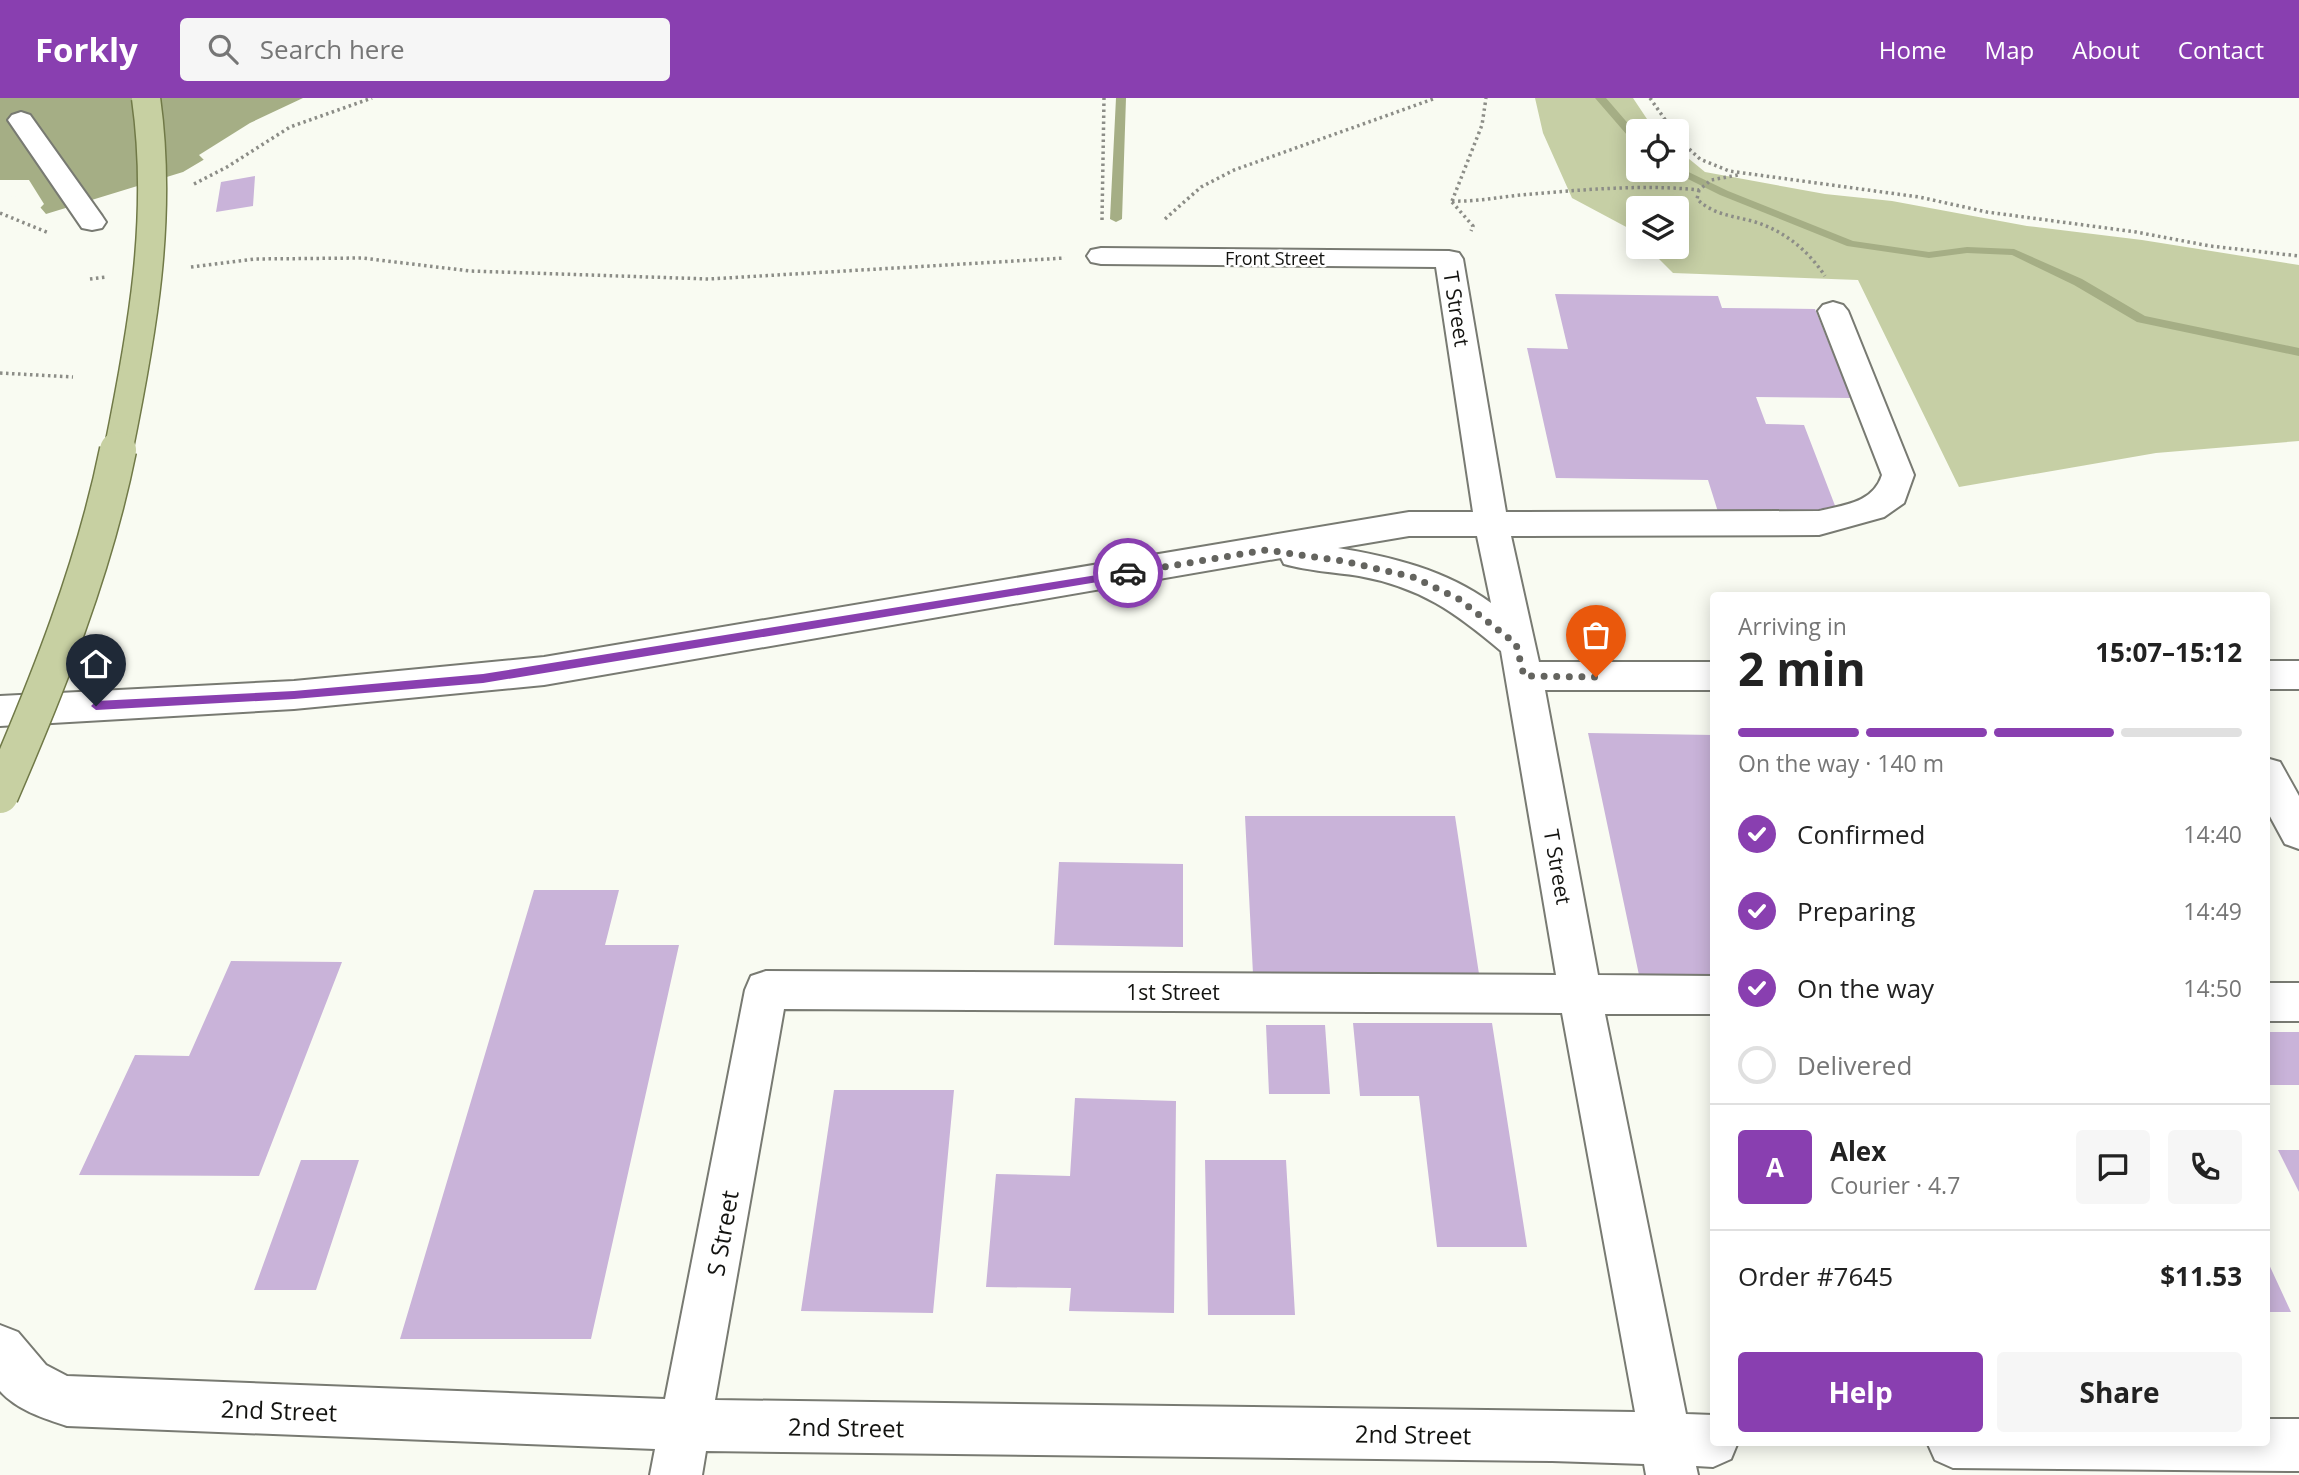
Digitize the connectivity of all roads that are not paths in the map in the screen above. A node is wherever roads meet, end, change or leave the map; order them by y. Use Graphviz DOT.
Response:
graph roads {
  1 [pos="146,98"];
  2 [pos="20,120"];
  3 [pos="92,222"];
  4 [pos="1101,256"];
  5 [pos="1449,259"];
  6 [pos="1833,311"];
  7 [pos="1491,523"];
  8 [pos="1266,550"];
  9 [pos="1520,660"];
  10 [pos="2270,675"];
  11 [pos="2299,675"];
  12 [pos="1710,676"];
  13 [pos="0,711"];
  14 [pos="2270,780"];
  15 [pos="0,795"];
  16 [pos="2299,832"];
  17 [pos="766,990"];
  18 [pos="1580,994"];
  19 [pos="1710,995"];
  20 [pos="2270,1002"];
  21 [pos="2299,1002"];
  22 [pos="0,1350"];
  23 [pos="687,1425"];
  24 [pos="2270,1444"];
  25 [pos="2299,1444"];
  26 [pos="1684,1452"];
  27 [pos="676,1475"];
  1 -- 15 [label="main road, bridge"];
  2 -- 3 [label="street"];
  4 -- 5 [label="street, Front Street"];
  5 -- 7 [label="street, T Street"];
  6 -- 7 [label="street"];
  7 -- 8 [label="street"];
  7 -- 9 [label="street, T Street"];
  8 -- 9 [label="street"];
  8 -- 13 [label="street"];
  9 -- 12 [label="street"];
  9 -- 18 [label="street, T Street"];
  10 -- 11 [label="street"];
  14 -- 16 [label="street"];
  17 -- 18 [label="street, 1st Street"];
  17 -- 23 [label="street, S Street"];
  18 -- 19 [label="street, 1st Street"];
  18 -- 26 [label="street, T Street"];
  20 -- 21 [label="street"];
  22 -- 23 [label="street, 2nd Street"];
  23 -- 26 [label="street, 2nd Street"];
  23 -- 27 [label="street, S Street"];
  24 -- 25 [label="street"];
}
